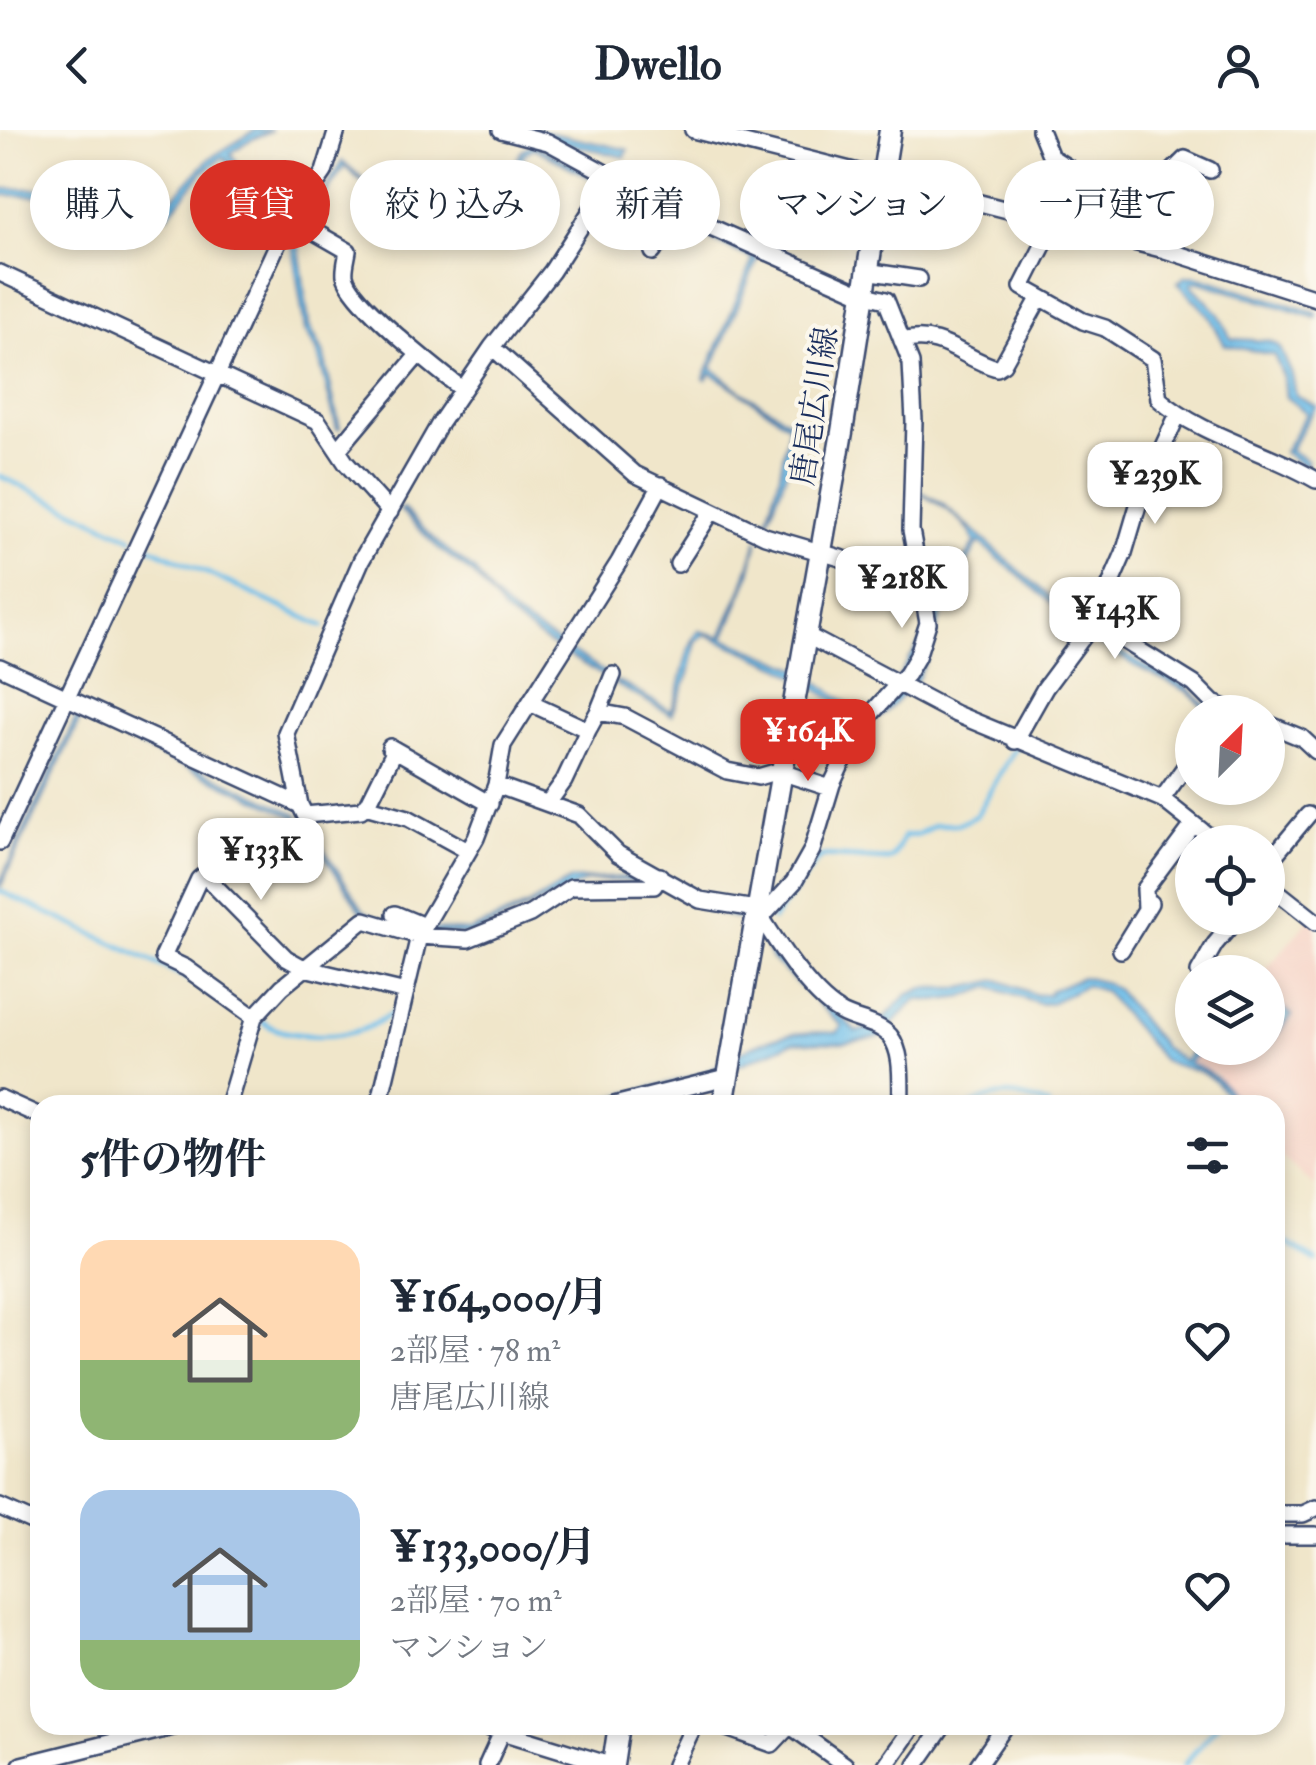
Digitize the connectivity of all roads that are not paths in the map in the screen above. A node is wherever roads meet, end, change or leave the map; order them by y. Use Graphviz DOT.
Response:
graph roads {
  1 [pos="336,130"];
  2 [pos="500,130"];
  3 [pos="693,130"];
  4 [pos="890,130"];
  5 [pos="1040,130"];
  6 [pos="721,133"];
  7 [pos="327,160"];
  8 [pos="580,160"];
  9 [pos="820,160"];
  10 [pos="885,160"];
  11 [pos="1056,160"];
  12 [pos="580,228"];
  13 [pos="720,231"];
  14 [pos="330,241"];
  15 [pos="275,250"];
  16 [pos="870,250"];
  17 [pos="1041,250"];
  18 [pos="1165,250"];
  19 [pos="866,271"];
  20 [pos="0,273"];
  21 [pos="919,280"];
  22 [pos="862,294"];
  23 [pos="1040,297"];
  24 [pos="1316,298"];
  25 [pos="902,341"];
  26 [pos="492,347"];
  27 [pos="418,355"];
  28 [pos="217,374"];
  29 [pos="462,390"];
  30 [pos="1178,414"];
  31 [pos="338,450"];
  32 [pos="1316,480"];
  33 [pos="661,486"];
  34 [pos="712,510"];
  35 [pos="390,512"];
  36 [pos="820,553"];
  37 [pos="678,564"];
  38 [pos="920,584"];
  39 [pos="943,589"];
  40 [pos="1094,622"];
  41 [pos="806,635"];
  42 [pos="0,666"];
  43 [pos="613,675"];
  44 [pos="907,683"];
  45 [pos="1205,695"];
  46 [pos="67,698"];
  47 [pos="530,703"];
  48 [pos="598,712"];
  49 [pos="588,730"];
  50 [pos="1285,731"];
  51 [pos="1016,741"];
  52 [pos="1316,751"];
  53 [pos="782,771"];
  54 [pos="1175,781"];
  55 [pos="496,785"];
  56 [pos="830,788"];
  57 [pos="1162,799"];
  58 [pos="548,803"];
  59 [pos="490,804"];
  60 [pos="365,806"];
  61 [pos="303,810"];
  62 [pos="1308,815"];
  63 [pos="1194,824"];
  64 [pos="0,842"];
  65 [pos="1285,843"];
  66 [pos="468,851"];
  67 [pos="204,875"];
  68 [pos="660,876"];
  69 [pos="1285,898"];
  70 [pos="395,914"];
  71 [pos="757,918"];
  72 [pos="1310,918"];
  73 [pos="421,931"];
  74 [pos="1121,950"];
  75 [pos="304,968"];
  76 [pos="406,992"];
  77 [pos="254,1017"];
  78 [pos="729,1068"];
  79 [pos="231,1095"];
  80 [pos="381,1095"];
  81 [pos="645,1095"];
  82 [pos="724,1095"];
  83 [pos="900,1095"];
  84 [pos="0,1098"];
  85 [pos="30,1112"];
  86 [pos="0,1506"];
  87 [pos="1316,1508"];
  88 [pos="1285,1515"];
  89 [pos="30,1520"];
  90 [pos="1285,1535"];
  91 [pos="1316,1535"];
  92 [pos="141,1735"];
  93 [pos="501,1735"];
  94 [pos="512,1735"];
  95 [pos="617,1735"];
  96 [pos="689,1735"];
  97 [pos="747,1735"];
  98 [pos="780,1735"];
  99 [pos="802,1735"];
  100 [pos="907,1735"];
  101 [pos="937,1735"];
  102 [pos="999,1735"];
  103 [pos="21,1765"];
  104 [pos="487,1765"];
  105 [pos="611,1765"];
  106 [pos="675,1765"];
  107 [pos="845,1765"];
  108 [pos="886,1765"];
  109 [pos="916,1765"];
  110 [pos="978,1765"];
  1 -- 7 [label="street"];
  2 -- 8 [label="street"];
  3 -- 6 [label="street"];
  4 -- 10 [label="main road, 唐尾広川線"];
  5 -- 11 [label="street"];
  6 -- 9 [label="street"];
  12 -- 26 [label="street"];
  13 -- 22 [label="street"];
  14 -- 27 [label="street"];
  15 -- 28 [label="street"];
  16 -- 19 [label="main road, 唐尾広川線"];
  17 -- 23 [label="street"];
  18 -- 24 [label="street"];
  19 -- 21 [label="street"];
  19 -- 22 [label="main road, 唐尾広川線"];
  20 -- 28 [label="street"];
  22 -- 25 [label="street"];
  22 -- 36 [label="main road, 唐尾広川線"];
  23 -- 25 [label="street"];
  23 -- 30 [label="street"];
  25 -- 38 [label="street"];
  26 -- 29 [label="street"];
  26 -- 33 [label="street"];
  27 -- 29 [label="street"];
  27 -- 31 [label="street"];
  28 -- 31 [label="street"];
  28 -- 46 [label="street"];
  29 -- 35 [label="street"];
  30 -- 32 [label="street"];
  30 -- 40 [label="street"];
  31 -- 35 [label="street"];
  33 -- 34 [label="street"];
  33 -- 47 [label="street"];
  34 -- 36 [label="street"];
  34 -- 37 [label="street"];
  35 -- 61 [label="street"];
  36 -- 38 [label="street"];
  36 -- 41 [label="main road, 唐尾広川線"];
  38 -- 39 [label="street"];
  38 -- 44 [label="street"];
  40 -- 45 [label="street"];
  40 -- 51 [label="street"];
  41 -- 44 [label="street"];
  41 -- 53 [label="main road, 唐尾広川線"];
  42 -- 46 [label="street"];
  43 -- 48 [label="street"];
  44 -- 51 [label="street"];
  44 -- 56 [label="street"];
  46 -- 61 [label="street"];
  46 -- 64 [label="street"];
  47 -- 49 [label="street"];
  47 -- 55 [label="street"];
  48 -- 49 [label="street"];
  48 -- 53 [label="street"];
  49 -- 58 [label="street"];
  50 -- 52 [label="street"];
  51 -- 57 [label="street"];
  53 -- 56 [label="street"];
  53 -- 71 [label="main road, 唐尾広川線"];
  54 -- 57 [label="street"];
  55 -- 58 [label="street"];
  55 -- 59 [label="street"];
  56 -- 71 [label="street"];
  57 -- 63 [label="street"];
  58 -- 68 [label="street"];
  59 -- 60 [label="street"];
  59 -- 66 [label="street"];
  60 -- 61 [label="street"];
  60 -- 66 [label="street"];
  61 -- 67 [label="street"];
  62 -- 65 [label="street"];
  63 -- 74 [label="street"];
  66 -- 73 [label="street"];
  67 -- 75 [label="street"];
  67 -- 77 [label="street"];
  68 -- 71 [label="street"];
  68 -- 73 [label="street"];
  69 -- 72 [label="street"];
  70 -- 73 [label="street"];
  71 -- 78 [label="main road, 唐尾広川線"];
  71 -- 83 [label="street"];
  73 -- 75 [label="street"];
  73 -- 76 [label="street"];
  75 -- 76 [label="street"];
  75 -- 77 [label="street"];
  76 -- 80 [label="street"];
  77 -- 79 [label="street"];
  78 -- 81 [label="street"];
  78 -- 82 [label="main road, 唐尾広川線"];
  84 -- 85 [label="street"];
  86 -- 89 [label="street"];
  87 -- 88 [label="street"];
  90 -- 91 [label="street"];
  92 -- 103 [label="street"];
  93 -- 104 [label="street"];
  94 -- 105 [label="street"];
  95 -- 105 [label="main road"];
  96 -- 106 [label="street"];
  97 -- 98 [label="street"];
  99 -- 107 [label="street"];
  100 -- 108 [label="street"];
  101 -- 109 [label="street"];
  102 -- 110 [label="street"];
}
